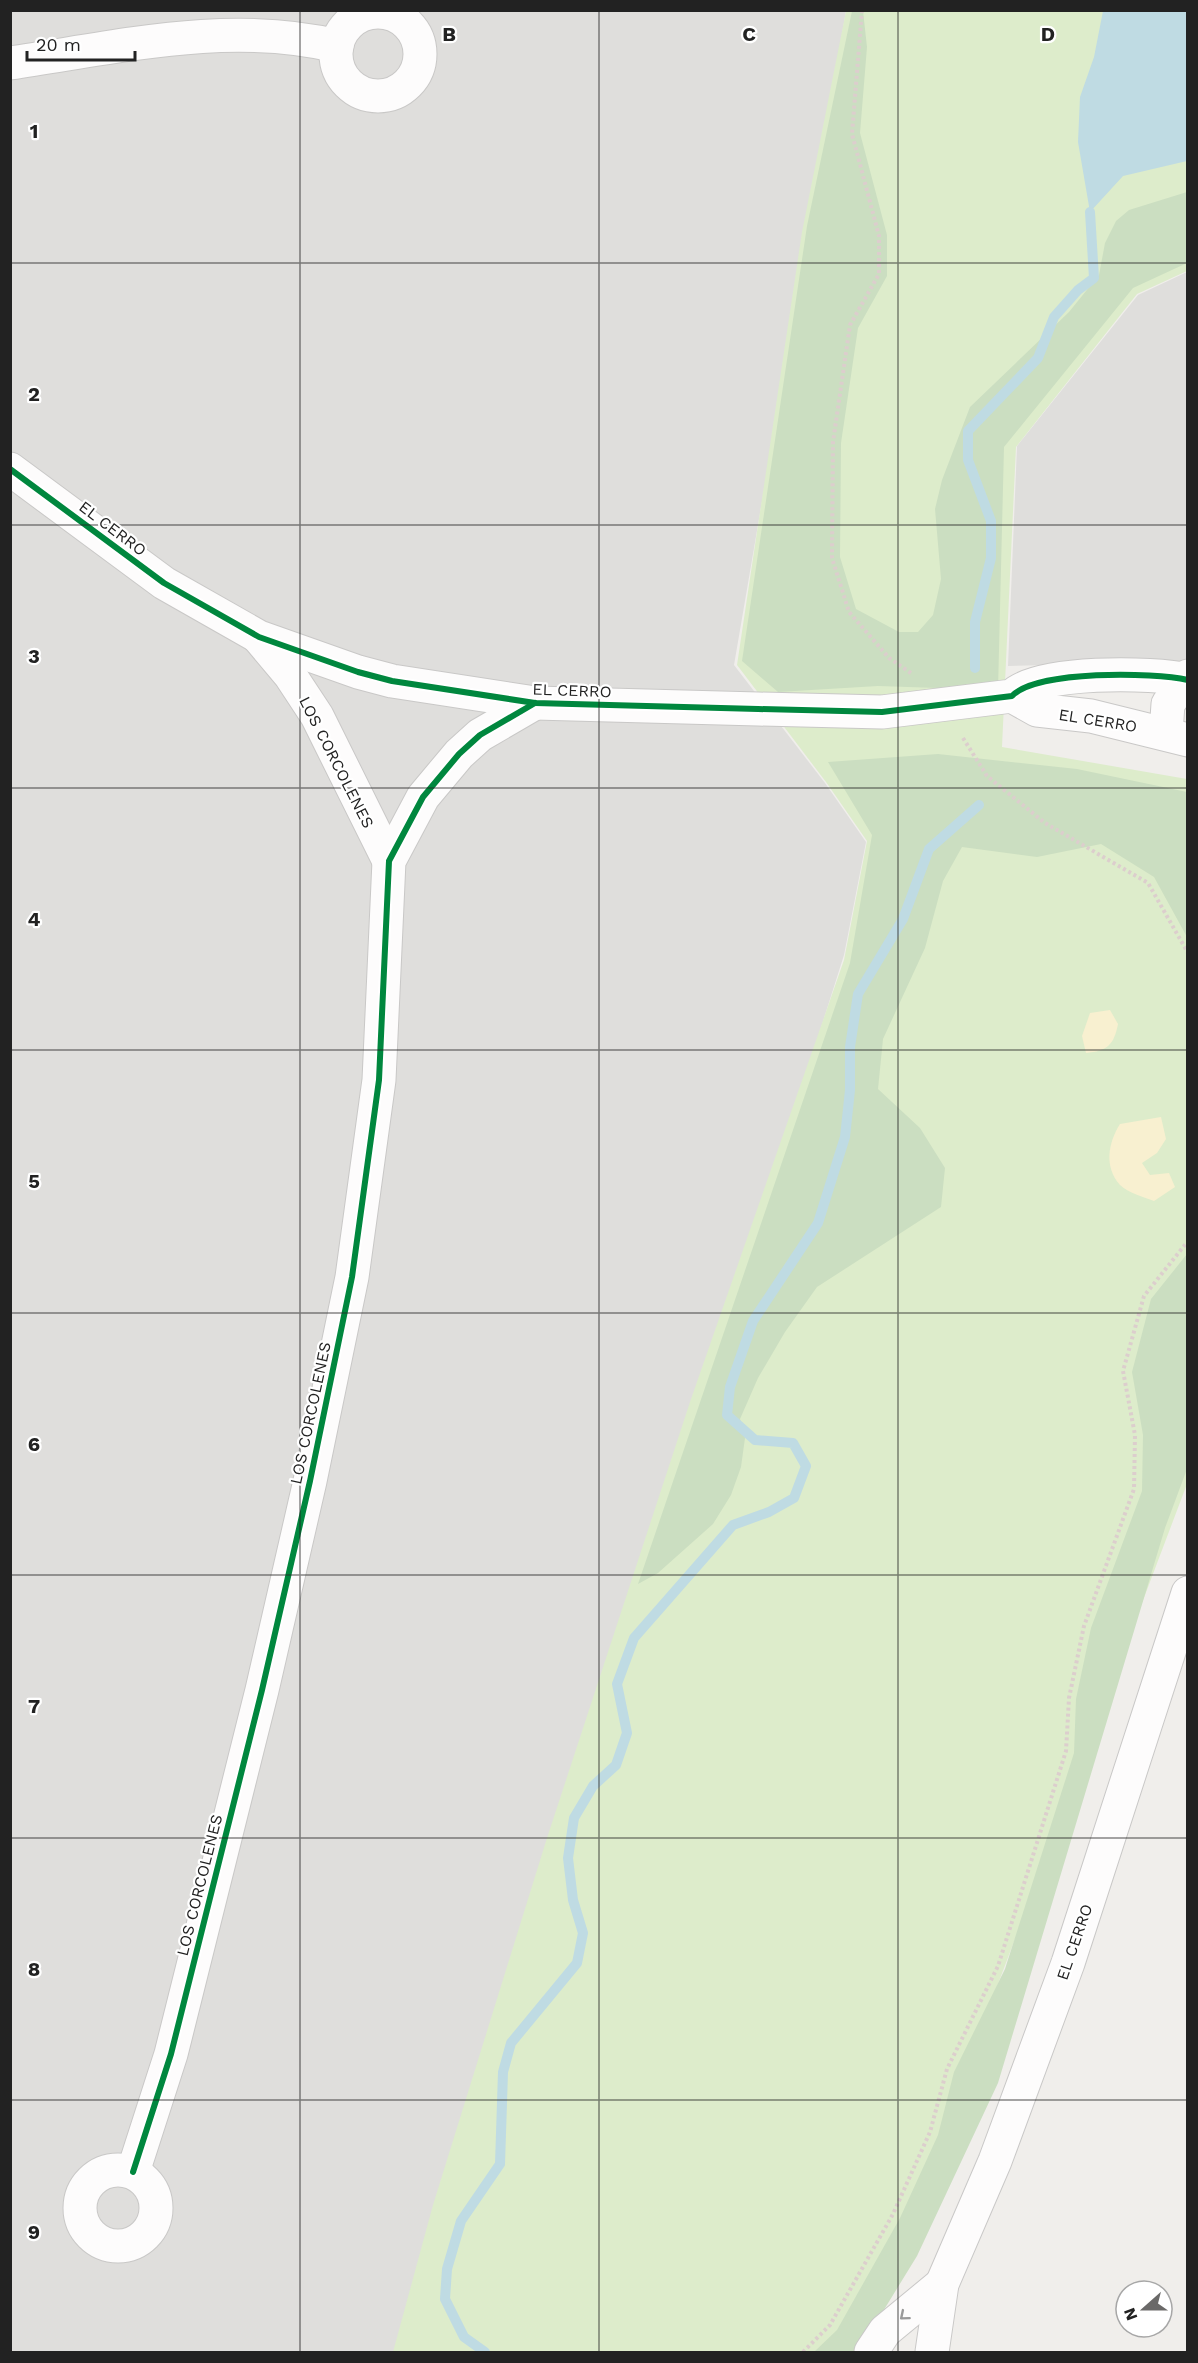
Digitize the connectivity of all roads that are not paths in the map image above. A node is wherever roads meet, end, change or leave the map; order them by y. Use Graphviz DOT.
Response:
graph roads {
  1 [pos="337,46"];
  2 [pos="10,63"];
  3 [pos="10,468"];
  4 [pos="259,637"];
  5 [pos="1187,678"];
  6 [pos="1012,696"];
  7 [pos="535,703"];
  8 [pos="1177,736"];
  9 [pos="388,861"];
  10 [pos="1188,1593"];
  11 [pos="133,2172"];
  12 [pos="942,2284"];
  13 [pos="871,2352"];
  14 [pos="932,2352"];
  1 -- 2 [label="street"];
  3 -- 4 [label="street, EL CERRO"];
  4 -- 7 [label="street, EL CERRO"];
  4 -- 9 [label="street, LOS CORCOLENES"];
  5 -- 6 [label="street, EL CERRO"];
  5 -- 8 [label="street"];
  6 -- 7 [label="street, EL CERRO"];
  6 -- 8 [label="street, EL CERRO"];
  7 -- 9 [label="street, LOS CORCOLENES"];
  9 -- 11 [label="street, LOS CORCOLENES"];
  10 -- 12 [label="street, EL CERRO"];
  12 -- 13 [label="street, EL CERRO, one-way"];
  12 -- 14 [label="street, EL CERRO"];
}
